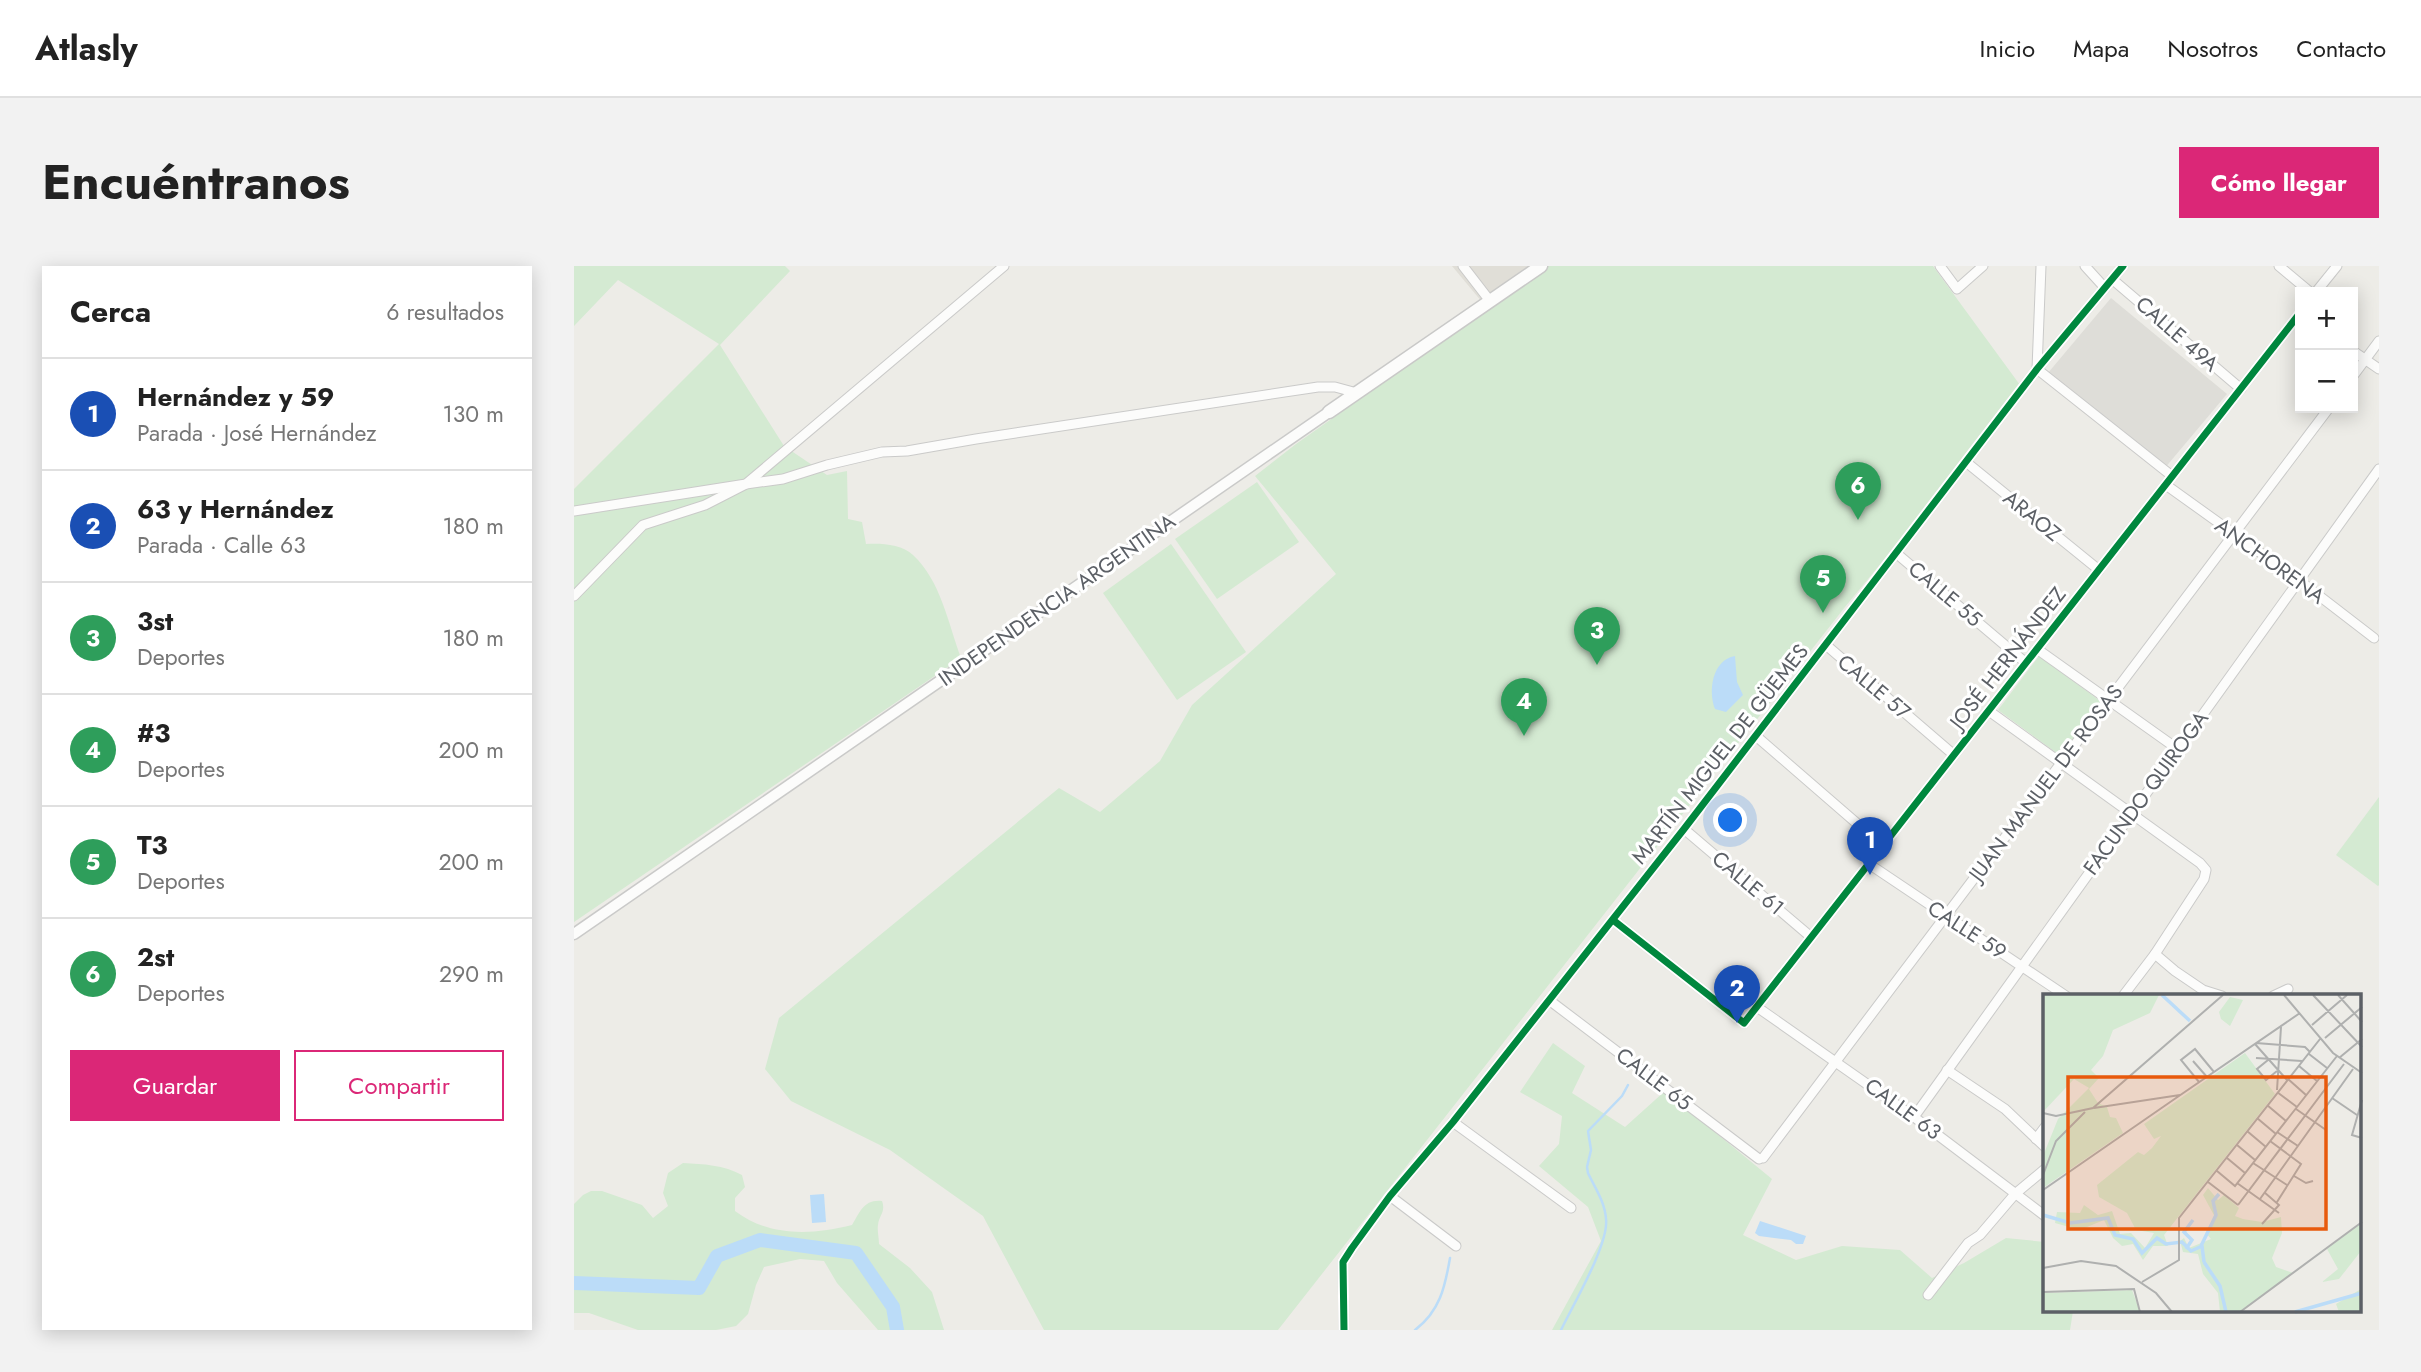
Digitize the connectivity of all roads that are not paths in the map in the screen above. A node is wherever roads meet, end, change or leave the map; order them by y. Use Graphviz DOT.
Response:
graph roads {
  1 [pos="1004,266"];
  2 [pos="1463,266"];
  3 [pos="1541,266"];
  4 [pos="1940,266"];
  5 [pos="1983,266"];
  6 [pos="2041,266"];
  7 [pos="2085,266"];
  8 [pos="2123,266"];
  9 [pos="2278,266"];
  10 [pos="2337,266"];
  11 [pos="2112,279"];
  12 [pos="2304,287"];
  13 [pos="2320,287"];
  14 [pos="2105,288"];
  15 [pos="1490,301"];
  16 [pos="2295,319"];
  17 [pos="2379,341"];
  18 [pos="2358,354"];
  19 [pos="2365,359"];
  20 [pos="2037,369"];
  21 [pos="2358,369"];
  22 [pos="2379,369"];
  23 [pos="2241,389"];
  24 [pos="1357,393"];
  25 [pos="1329,412"];
  26 [pos="2325,413"];
  27 [pos="1966,462"];
  28 [pos="2379,470"];
  29 [pos="2172,476"];
  30 [pos="746,484"];
  31 [pos="2166,485"];
  32 [pos="574,511"];
  33 [pos="2234,533"];
  34 [pos="1896,553"];
  35 [pos="2099,570"];
  36 [pos="2300,581"];
  37 [pos="574,596"];
  38 [pos="2374,638"];
  39 [pos="1826,645"];
  40 [pos="2037,649"];
  41 [pos="2026,663"];
  42 [pos="2108,699"];
  43 [pos="1989,711"];
  44 [pos="1756,736"];
  45 [pos="2179,750"];
  46 [pos="1954,755"];
  47 [pos="2061,762"];
  48 [pos="2130,813"];
  49 [pos="1685,829"];
  50 [pos="1883,846"];
  51 [pos="1869,864"];
  52 [pos="1945,916"];
  53 [pos="1613,920"];
  54 [pos="574,934"];
  55 [pos="1811,937"];
  56 [pos="2155,954"];
  57 [pos="2022,965"];
  58 [pos="2288,989"];
  59 [pos="2063,994"];
  60 [pos="2125,994"];
  61 [pos="2216,994"];
  62 [pos="2277,994"];
  63 [pos="1549,1000"];
  64 [pos="1757,1007"];
  65 [pos="1836,1061"];
  66 [pos="1947,1070"];
  67 [pos="1914,1117"];
  68 [pos="1453,1122"];
  69 [pos="2043,1130"];
  70 [pos="2036,1139"];
  71 [pos="2043,1145"];
  72 [pos="1761,1158"];
  73 [pos="2043,1171"];
  74 [pos="2015,1194"];
  75 [pos="1390,1195"];
  76 [pos="1572,1208"];
  77 [pos="2043,1215"];
  78 [pos="1456,1246"];
  79 [pos="1928,1295"];
  80 [pos="1344,1330"];
  1 -- 30 [label="street"];
  2 -- 15 [label="street"];
  3 -- 15 [label="main road, INDEPENDENCIA ARGENTINA"];
  4 -- 5 [label="street"];
  6 -- 20 [label="street"];
  7 -- 14 [label="street"];
  8 -- 11 [label="street, MARTÍN MIGUEL DE GÜEMES"];
  9 -- 12 [label="street"];
  10 -- 13 [label="street"];
  11 -- 14 [label="street, MARTÍN MIGUEL DE GÜEMES"];
  11 -- 23 [label="street, CALLE 49A"];
  14 -- 20 [label="street, MARTÍN MIGUEL DE GÜEMES"];
  15 -- 24 [label="main road, INDEPENDENCIA ARGENTINA"];
  16 -- 23 [label="street, JOSÉ HERNÁNDEZ"];
  17 -- 19 [label="street"];
  18 -- 19 [label="street"];
  19 -- 21 [label="street"];
  19 -- 22 [label="street"];
  20 -- 27 [label="street, MARTÍN MIGUEL DE GÜEMES"];
  20 -- 29 [label="street"];
  23 -- 29 [label="street, JOSÉ HERNÁNDEZ"];
  24 -- 25 [label="main road, INDEPENDENCIA ARGENTINA"];
  24 -- 30 [label="street"];
  25 -- 54 [label="street, INDEPENDENCIA ARGENTINA"];
  26 -- 33 [label="street, JUAN MANUEL DE ROSAS"];
  27 -- 34 [label="street, MARTÍN MIGUEL DE GÜEMES"];
  27 -- 35 [label="street, ARAOZ"];
  28 -- 36 [label="street, FACUNDO QUIROGA"];
  29 -- 31 [label="street, JOSÉ HERNÁNDEZ"];
  30 -- 32 [label="street"];
  30 -- 37 [label="street"];
  31 -- 33 [label="street, ANCHORENA"];
  31 -- 35 [label="street, JOSÉ HERNÁNDEZ"];
  33 -- 36 [label="street, ANCHORENA"];
  33 -- 42 [label="street, JUAN MANUEL DE ROSAS"];
  34 -- 39 [label="street, MARTÍN MIGUEL DE GÜEMES"];
  34 -- 41 [label="street, CALLE 55"];
  35 -- 40 [label="street, JOSÉ HERNÁNDEZ"];
  36 -- 38 [label="street, ANCHORENA"];
  36 -- 45 [label="street, FACUNDO QUIROGA"];
  39 -- 44 [label="street, MARTÍN MIGUEL DE GÜEMES"];
  39 -- 46 [label="street, CALLE 57"];
  40 -- 41 [label="street, JOSÉ HERNÁNDEZ"];
  40 -- 42 [label="street"];
  41 -- 43 [label="street, JOSÉ HERNÁNDEZ"];
  42 -- 45 [label="street"];
  42 -- 47 [label="street, JUAN MANUEL DE ROSAS"];
  43 -- 46 [label="street, JOSÉ HERNÁNDEZ"];
  43 -- 47 [label="street"];
  44 -- 49 [label="street, MARTÍN MIGUEL DE GÜEMES"];
  44 -- 50 [label="street"];
  45 -- 48 [label="street, FACUNDO QUIROGA"];
  46 -- 50 [label="street, JOSÉ HERNÁNDEZ"];
  47 -- 48 [label="street"];
  47 -- 52 [label="street, JUAN MANUEL DE ROSAS"];
  48 -- 56 [label="street"];
  48 -- 57 [label="street, FACUNDO QUIROGA"];
  49 -- 53 [label="street, MARTÍN MIGUEL DE GÜEMES"];
  49 -- 55 [label="street, CALLE 61"];
  50 -- 51 [label="street, JOSÉ HERNÁNDEZ"];
  51 -- 52 [label="street, CALLE 59"];
  51 -- 55 [label="street, JOSÉ HERNÁNDEZ"];
  52 -- 57 [label="street, CALLE 59"];
  52 -- 65 [label="street, JUAN MANUEL DE ROSAS"];
  53 -- 63 [label="street, MARTÍN MIGUEL DE GÜEMES"];
  53 -- 64 [label="street, JOSÉ HERNÁNDEZ"];
  55 -- 64 [label="street, JOSÉ HERNÁNDEZ"];
  56 -- 60 [label="street"];
  56 -- 61 [label="street"];
  57 -- 59 [label="street, CALLE 59"];
  57 -- 66 [label="street, FACUNDO QUIROGA"];
  58 -- 62 [label="street"];
  63 -- 68 [label="street, MARTÍN MIGUEL DE GÜEMES"];
  63 -- 72 [label="street, CALLE 65"];
  64 -- 65 [label="street, CALLE 63"];
  65 -- 67 [label="street, CALLE 63"];
  65 -- 72 [label="street, JUAN MANUEL DE ROSAS"];
  66 -- 67 [label="street, FACUNDO QUIROGA"];
  66 -- 70 [label="street"];
  67 -- 74 [label="street, CALLE 63"];
  68 -- 75 [label="street, MARTÍN MIGUEL DE GÜEMES"];
  68 -- 76 [label="street"];
  69 -- 70 [label="street"];
  70 -- 71 [label="street"];
  73 -- 74 [label="street"];
  74 -- 77 [label="street, CALLE 63"];
  74 -- 79 [label="street"];
  75 -- 78 [label="street"];
  75 -- 80 [label="street, MARTÍN MIGUEL DE GÜEMES"];
}
